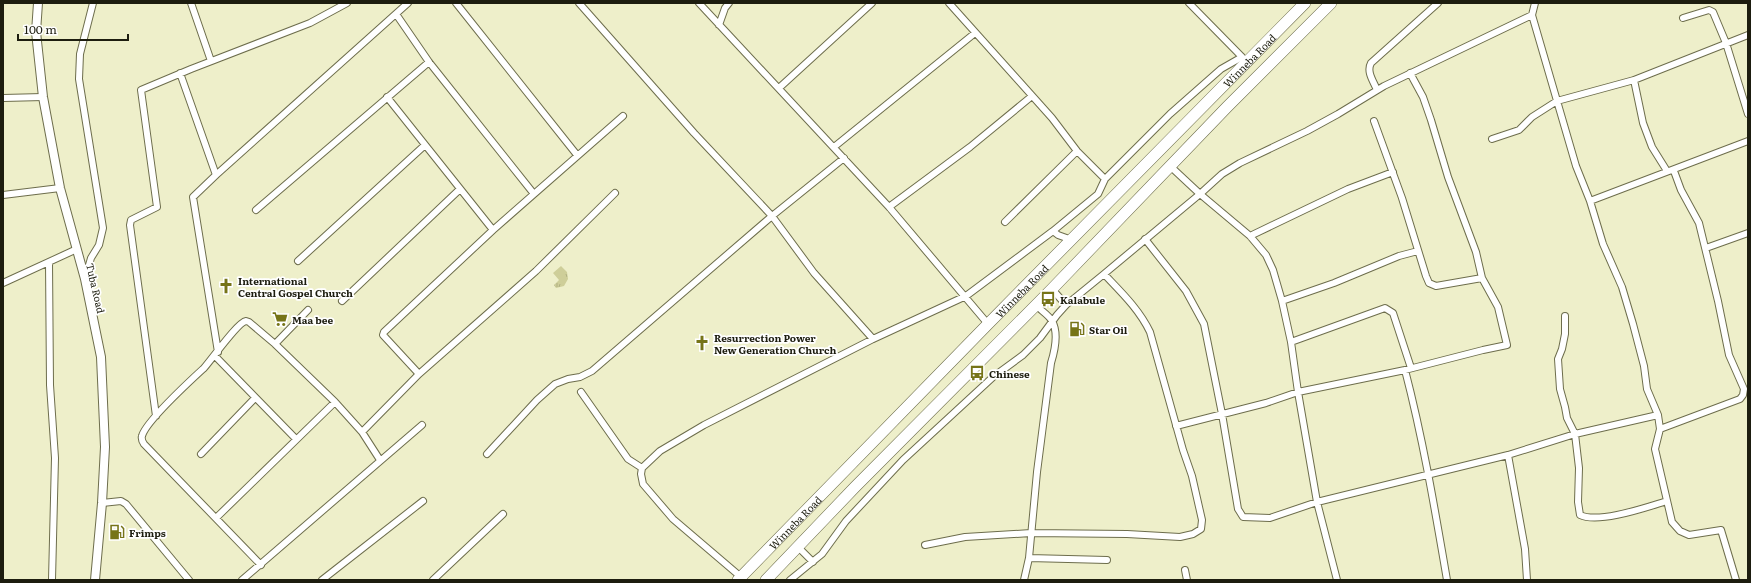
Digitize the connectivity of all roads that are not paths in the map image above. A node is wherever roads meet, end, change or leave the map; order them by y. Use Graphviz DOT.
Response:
graph roads {
  1 [pos="38,3"];
  2 [pos="92,3"];
  3 [pos="190,3"];
  4 [pos="347,3"];
  5 [pos="408,3"];
  6 [pos="456,3"];
  7 [pos="579,3"];
  8 [pos="699,3"];
  9 [pos="729,3"];
  10 [pos="872,3"];
  11 [pos="1189,3"];
  12 [pos="1305,3"];
  13 [pos="1331,3"];
  14 [pos="1438,3"];
  15 [pos="1535,3"];
  16 [pos="951,4"];
  17 [pos="396,14"];
  18 [pos="1532,15"];
  19 [pos="1683,18"];
  20 [pos="719,25"];
  21 [pos="975,33"];
  22 [pos="1748,35"];
  23 [pos="1726,43"];
  24 [pos="1244,60"];
  25 [pos="211,61"];
  26 [pos="429,62"];
  27 [pos="180,73"];
  28 [pos="1410,73"];
  29 [pos="1634,80"];
  30 [pos="779,88"];
  31 [pos="1377,90"];
  32 [pos="1216,92"];
  33 [pos="1032,96"];
  34 [pos="43,97"];
  35 [pos="387,97"];
  36 [pos="3,98"];
  37 [pos="1557,101"];
  38 [pos="1227,107"];
  39 [pos="1748,114"];
  40 [pos="623,116"];
  41 [pos="1374,121"];
  42 [pos="1492,139"];
  43 [pos="1748,141"];
  44 [pos="425,145"];
  45 [pos="834,147"];
  46 [pos="1077,151"];
  47 [pos="577,155"];
  48 [pos="844,158"];
  49 [pos="1170,166"];
  50 [pos="1670,171"];
  51 [pos="1393,172"];
  52 [pos="216,175"];
  53 [pos="1105,179"];
  54 [pos="60,188"];
  55 [pos="459,190"];
  56 [pos="616,193"];
  57 [pos="534,194"];
  58 [pos="1200,194"];
  59 [pos="3,195"];
  60 [pos="1590,201"];
  61 [pos="889,207"];
  62 [pos="256,210"];
  63 [pos="772,216"];
  64 [pos="1005,222"];
  65 [pos="493,230"];
  66 [pos="1053,230"];
  67 [pos="1748,233"];
  68 [pos="1250,236"];
  69 [pos="1146,239"];
  70 [pos="1072,240"];
  71 [pos="1706,248"];
  72 [pos="76,249"];
  73 [pos="1418,252"];
  74 [pos="298,261"];
  75 [pos="49,262"];
  76 [pos="1104,274"];
  77 [pos="1482,278"];
  78 [pos="85,279"];
  79 [pos="3,283"];
  80 [pos="1052,289"];
  81 [pos="966,296"];
  82 [pos="342,301"];
  83 [pos="1282,301"];
  84 [pos="1036,305"];
  85 [pos="1066,305"];
  86 [pos="308,310"];
  87 [pos="1565,316"];
  88 [pos="1052,321"];
  89 [pos="988,324"];
  90 [pos="873,339"];
  91 [pos="1291,342"];
  92 [pos="275,344"];
  93 [pos="217,354"];
  94 [pos="1408,369"];
  95 [pos="418,374"];
  96 [pos="581,392"];
  97 [pos="1298,392"];
  98 [pos="255,398"];
  99 [pos="335,402"];
  100 [pos="1222,414"];
  101 [pos="1658,415"];
  102 [pos="156,416"];
  103 [pos="422,425"];
  104 [pos="1176,426"];
  105 [pos="1660,429"];
  106 [pos="362,432"];
  107 [pos="1575,434"];
  108 [pos="296,438"];
  109 [pos="892,450"];
  110 [pos="201,454"];
  111 [pos="487,454"];
  112 [pos="1508,455"];
  113 [pos="380,460"];
  114 [pos="903,460"];
  115 [pos="642,468"];
  116 [pos="1428,474"];
  117 [pos="423,501"];
  118 [pos="1317,502"];
  119 [pos="1668,502"];
  120 [pos="102,503"];
  121 [pos="503,514"];
  122 [pos="216,518"];
  123 [pos="1031,533"];
  124 [pos="925,545"];
  125 [pos="798,547"];
  126 [pos="1029,558"];
  127 [pos="1107,560"];
  128 [pos="813,562"];
  129 [pos="261,564"];
  130 [pos="1186,570"];
  131 [pos="740,579"];
  132 [pos="52,580"];
  133 [pos="94,580"];
  134 [pos="189,580"];
  135 [pos="242,580"];
  136 [pos="322,580"];
  137 [pos="433,580"];
  138 [pos="766,580"];
  139 [pos="790,580"];
  140 [pos="1024,580"];
  141 [pos="1187,580"];
  142 [pos="1337,580"];
  143 [pos="1447,580"];
  144 [pos="1527,580"];
  145 [pos="1736,580"];
  1 -- 34 [label="street, Tuba Road"];
  2 -- 78 [label="street"];
  3 -- 25 [label="street"];
  4 -- 25 [label="street"];
  5 -- 17 [label="street"];
  6 -- 47 [label="street"];
  7 -- 63 [label="street"];
  8 -- 20 [label="street"];
  9 -- 20 [label="street"];
  10 -- 30 [label="street"];
  11 -- 24 [label="street"];
  12 -- 24 [label="highway, Winneba Road"];
  13 -- 38 [label="highway, Winneba Road"];
  14 -- 31 [label="street"];
  15 -- 18 [label="street"];
  16 -- 21 [label="street"];
  17 -- 26 [label="street"];
  17 -- 52 [label="street"];
  18 -- 28 [label="street"];
  18 -- 37 [label="street"];
  19 -- 23 [label="street"];
  20 -- 30 [label="street"];
  21 -- 33 [label="street"];
  21 -- 45 [label="street"];
  22 -- 23 [label="street"];
  23 -- 29 [label="street"];
  23 -- 39 [label="street"];
  24 -- 32 [label="highway, Winneba Road"];
  24 -- 53 [label="street"];
  25 -- 27 [label="street"];
  26 -- 35 [label="street"];
  26 -- 57 [label="street"];
  27 -- 52 [label="street"];
  27 -- 102 [label="street"];
  28 -- 31 [label="street"];
  28 -- 77 [label="street"];
  29 -- 37 [label="street"];
  29 -- 50 [label="street"];
  30 -- 45 [label="street"];
  31 -- 58 [label="street"];
  32 -- 38 [label="highway"];
  32 -- 70 [label="highway, Winneba Road"];
  33 -- 46 [label="street"];
  33 -- 61 [label="street"];
  34 -- 36 [label="street"];
  34 -- 54 [label="street, Tuba Road"];
  35 -- 44 [label="street"];
  35 -- 62 [label="street"];
  37 -- 42 [label="street"];
  37 -- 60 [label="street"];
  38 -- 49 [label="highway, Winneba Road"];
  40 -- 47 [label="street"];
  41 -- 51 [label="street"];
  43 -- 50 [label="street"];
  44 -- 55 [label="street"];
  44 -- 74 [label="street"];
  45 -- 48 [label="street"];
  46 -- 53 [label="street"];
  46 -- 64 [label="street"];
  47 -- 57 [label="street"];
  48 -- 61 [label="street"];
  48 -- 63 [label="street"];
  49 -- 58 [label="street"];
  49 -- 80 [label="highway, Winneba Road"];
  50 -- 60 [label="street"];
  50 -- 71 [label="street"];
  51 -- 68 [label="street"];
  51 -- 73 [label="street"];
  52 -- 93 [label="street"];
  53 -- 66 [label="street"];
  54 -- 59 [label="street"];
  54 -- 72 [label="street, Tuba Road"];
  55 -- 65 [label="street"];
  55 -- 82 [label="street"];
  56 -- 95 [label="street"];
  57 -- 65 [label="street"];
  58 -- 68 [label="street"];
  58 -- 69 [label="street"];
  60 -- 101 [label="street"];
  61 -- 81 [label="street"];
  63 -- 90 [label="street"];
  63 -- 111 [label="street"];
  65 -- 95 [label="street"];
  66 -- 70 [label="street"];
  66 -- 81 [label="street"];
  67 -- 71 [label="street"];
  68 -- 83 [label="street"];
  69 -- 76 [label="street"];
  69 -- 100 [label="street"];
  70 -- 89 [label="highway, Winneba Road"];
  71 -- 105 [label="street"];
  72 -- 75 [label="street"];
  72 -- 78 [label="street, Tuba Road"];
  73 -- 77 [label="street"];
  73 -- 83 [label="street"];
  75 -- 79 [label="street"];
  75 -- 132 [label="street"];
  76 -- 85 [label="street"];
  76 -- 104 [label="street"];
  77 -- 94 [label="street"];
  78 -- 120 [label="street, Tuba Road"];
  80 -- 84 [label="highway, Winneba Road"];
  80 -- 85 [label="street"];
  81 -- 89 [label="street"];
  81 -- 90 [label="street"];
  83 -- 91 [label="street"];
  84 -- 88 [label="street"];
  84 -- 109 [label="highway, Winneba Road"];
  85 -- 88 [label="street"];
  86 -- 92 [label="street"];
  87 -- 107 [label="street"];
  88 -- 114 [label="street"];
  88 -- 123 [label="street"];
  89 -- 131 [label="highway, Winneba Road"];
  90 -- 115 [label="street"];
  91 -- 94 [label="street"];
  91 -- 97 [label="street"];
  92 -- 93 [label="street"];
  92 -- 99 [label="street"];
  93 -- 98 [label="street"];
  93 -- 102 [label="street"];
  94 -- 97 [label="street"];
  94 -- 116 [label="street"];
  95 -- 106 [label="street"];
  96 -- 115 [label="street"];
  97 -- 100 [label="street"];
  97 -- 118 [label="street"];
  98 -- 108 [label="street"];
  98 -- 110 [label="street"];
  99 -- 106 [label="street"];
  99 -- 108 [label="street"];
  100 -- 104 [label="street"];
  100 -- 118 [label="street"];
  101 -- 105 [label="street"];
  101 -- 107 [label="street"];
  102 -- 122 [label="street"];
  103 -- 113 [label="street"];
  104 -- 123 [label="street"];
  105 -- 119 [label="street"];
  106 -- 113 [label="street"];
  107 -- 112 [label="street"];
  107 -- 119 [label="street"];
  108 -- 122 [label="street"];
  109 -- 114 [label="street"];
  109 -- 125 [label="highway, Winneba Road"];
  112 -- 116 [label="street"];
  112 -- 144 [label="street"];
  113 -- 129 [label="street"];
  114 -- 128 [label="street"];
  115 -- 131 [label="street"];
  116 -- 118 [label="street"];
  116 -- 143 [label="street"];
  117 -- 136 [label="street"];
  118 -- 142 [label="street"];
  119 -- 145 [label="street"];
  120 -- 133 [label="street, Tuba Road"];
  120 -- 134 [label="street"];
  121 -- 137 [label="street"];
  122 -- 129 [label="street"];
  123 -- 124 [label="street"];
  123 -- 126 [label="street"];
  125 -- 128 [label="street"];
  125 -- 138 [label="highway, Winneba Road"];
  126 -- 127 [label="street"];
  126 -- 140 [label="street"];
  128 -- 139 [label="street"];
  129 -- 135 [label="street"];
  130 -- 141 [label="street"];
}
